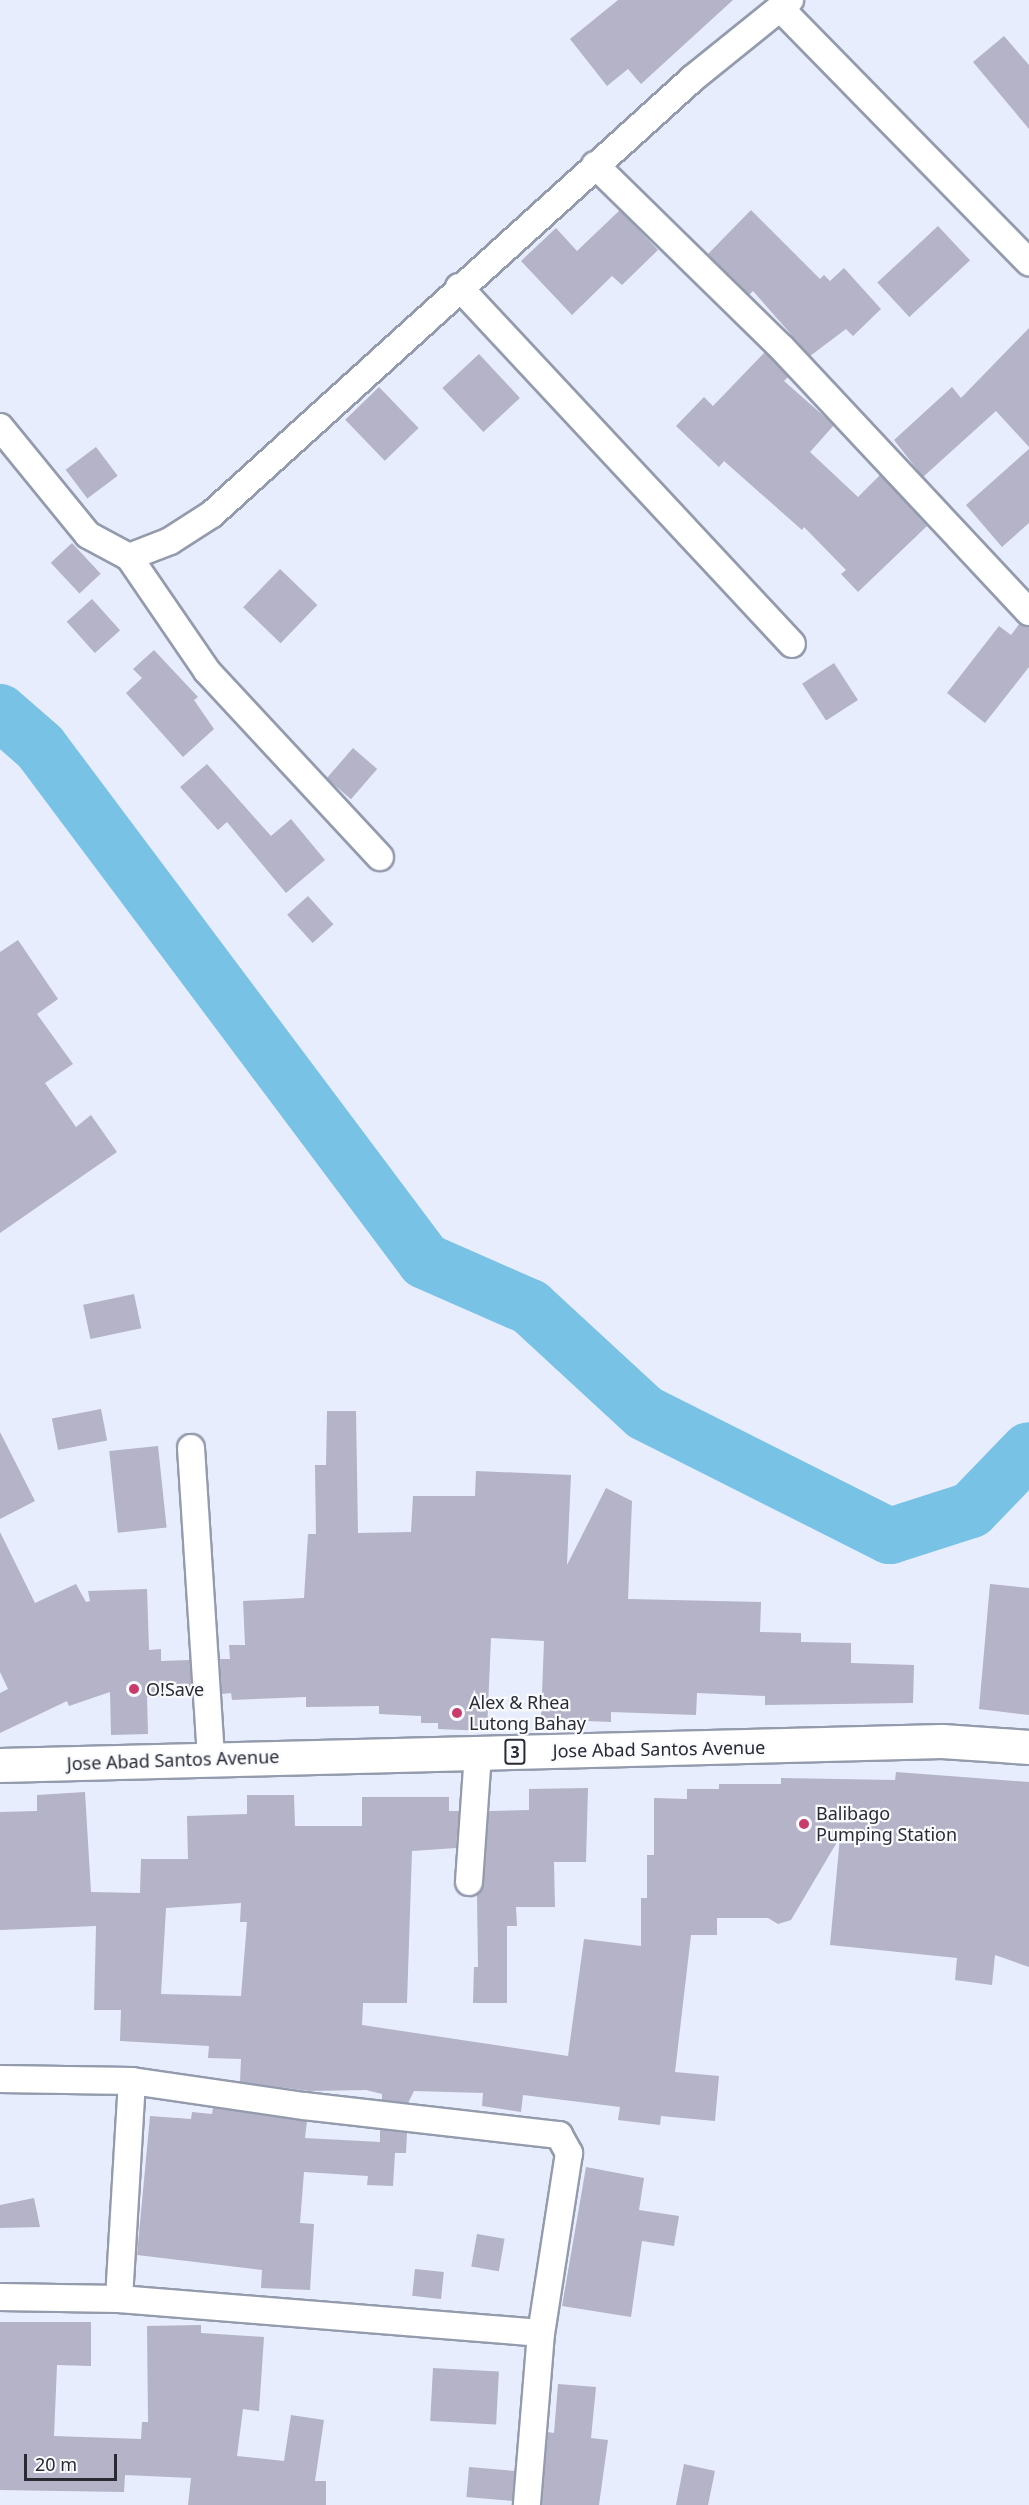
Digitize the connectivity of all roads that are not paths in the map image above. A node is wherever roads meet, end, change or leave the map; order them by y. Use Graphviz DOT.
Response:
graph roads {
  1 [pos="785,4"];
  2 [pos="596,165"];
  3 [pos="1029,262"];
  4 [pos="459,287"];
  5 [pos="0,427"];
  6 [pos="129,557"];
  7 [pos="1029,612"];
  8 [pos="792,644"];
  9 [pos="380,857"];
  10 [pos="191,1448"];
  11 [pos="1029,1747"];
  12 [pos="478,1752"];
  13 [pos="211,1759"];
  14 [pos="0,1765"];
  15 [pos="470,1882"];
  16 [pos="0,2079"];
  17 [pos="132,2081"];
  18 [pos="0,2297"];
  19 [pos="119,2299"];
  20 [pos="541,2333"];
  21 [pos="527,2505"];
  1 -- 2 [label="street"];
  1 -- 3 [label="street"];
  2 -- 4 [label="street"];
  2 -- 7 [label="street"];
  4 -- 6 [label="street"];
  4 -- 8 [label="street"];
  5 -- 6 [label="street"];
  6 -- 9 [label="street"];
  10 -- 13 [label="street"];
  11 -- 12 [label="highway, Jose Abad Santos Avenue / 3"];
  12 -- 13 [label="highway, Jose Abad Santos Avenue / 3"];
  12 -- 15 [label="street"];
  13 -- 14 [label="highway, Jose Abad Santos Avenue / 3"];
  16 -- 17 [label="street"];
  17 -- 19 [label="street"];
  17 -- 20 [label="street"];
  18 -- 19 [label="street"];
  19 -- 20 [label="street"];
  20 -- 21 [label="street"];
}
